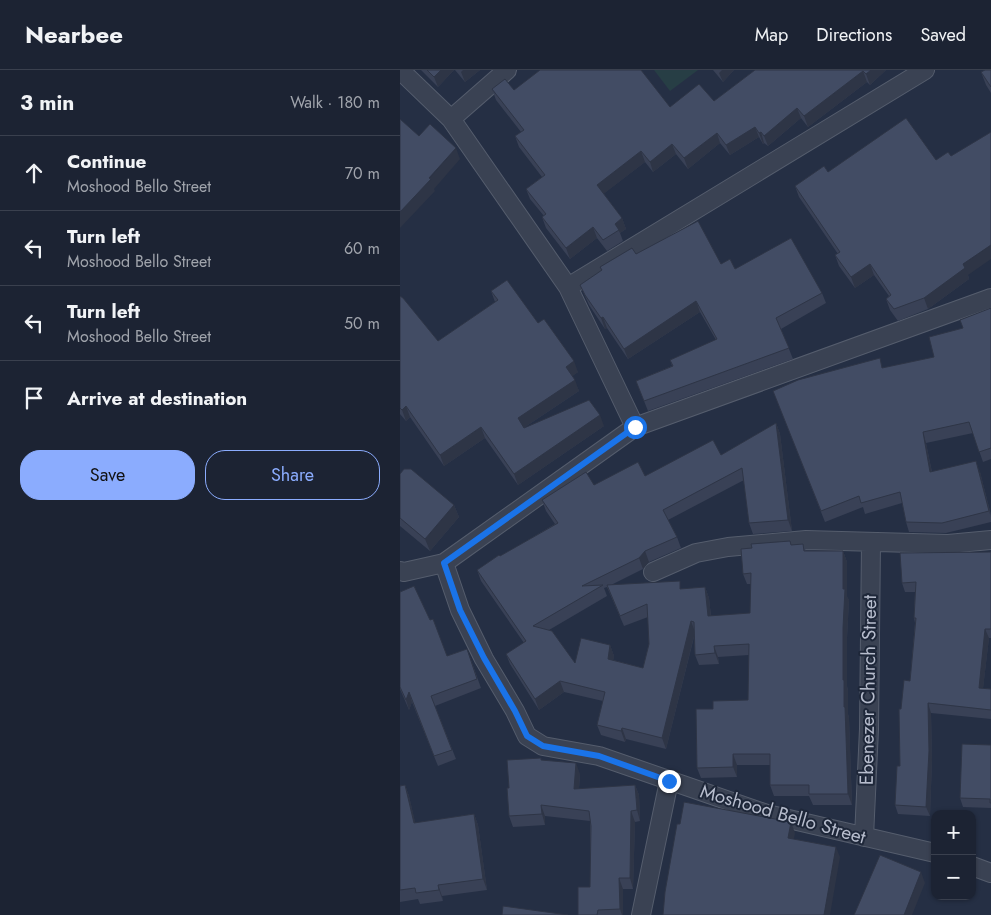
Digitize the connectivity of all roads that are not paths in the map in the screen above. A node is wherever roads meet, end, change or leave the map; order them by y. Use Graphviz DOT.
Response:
graph roads {
  1 [pos="400,70"];
  2 [pos="507,70"];
  3 [pos="925,70"];
  4 [pos="451,119"];
  5 [pos="568,287"];
  6 [pos="991,298"];
  7 [pos="635,427"];
  8 [pos="991,540"];
  9 [pos="871,542"];
  10 [pos="444,563"];
  11 [pos="400,571"];
  12 [pos="653,572"];
  13 [pos="669,781"];
  14 [pos="864,837"];
  15 [pos="931,852"];
  16 [pos="976,867"];
  17 [pos="991,873"];
  18 [pos="641,915"];
  1 -- 4 [label="street"];
  2 -- 4 [label="street"];
  3 -- 5 [label="street"];
  4 -- 5 [label="street"];
  5 -- 7 [label="street"];
  6 -- 7 [label="street"];
  7 -- 10 [label="street"];
  8 -- 9 [label="street"];
  9 -- 12 [label="street"];
  9 -- 14 [label="street, Ebenezer Church Street"];
  10 -- 11 [label="street"];
  10 -- 13 [label="street, Moshood Bello Street"];
  13 -- 14 [label="street, Moshood Bello Street"];
  13 -- 18 [label="street"];
  14 -- 15 [label="street, Moshood Bello Street"];
  16 -- 17 [label="street"];
}
